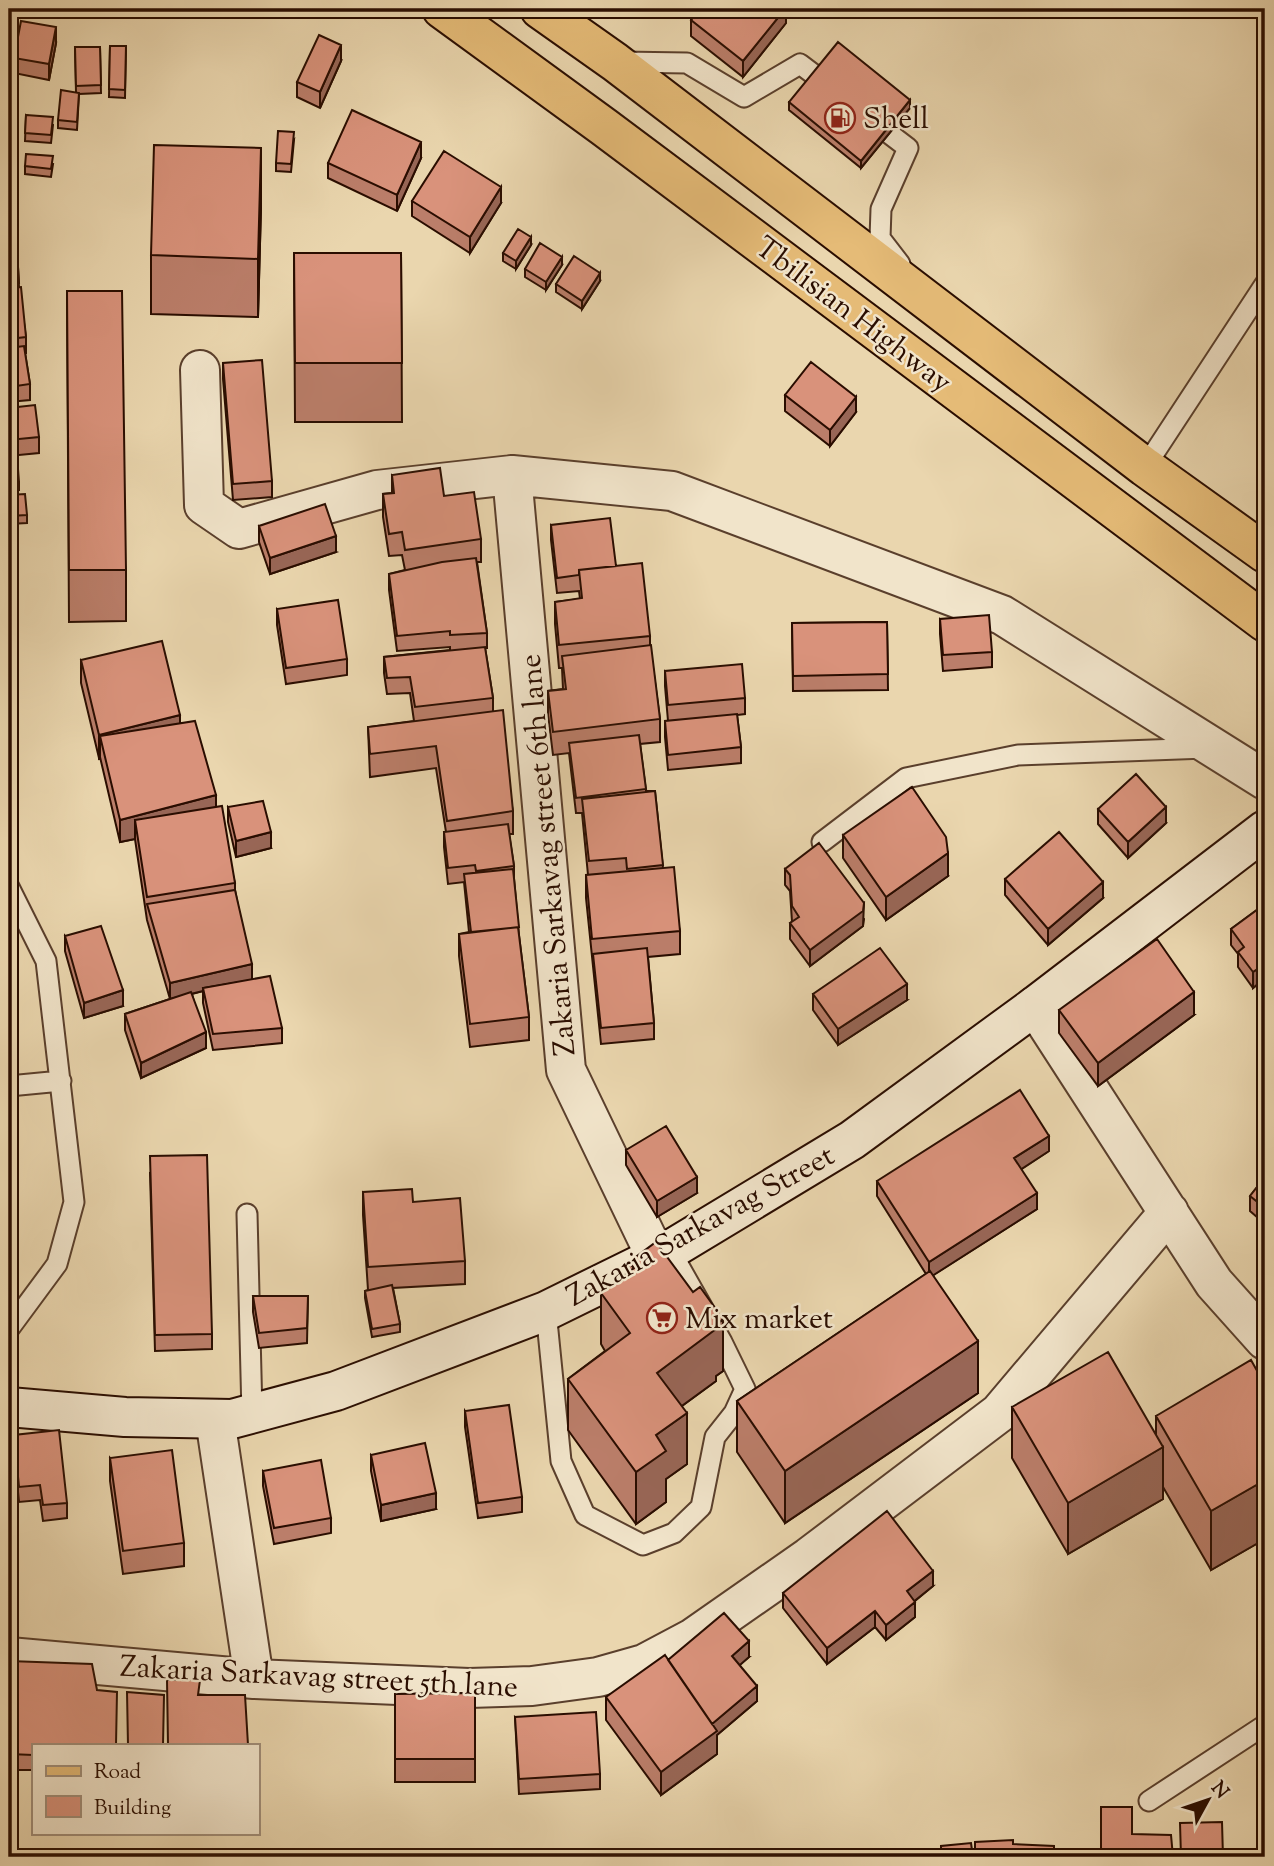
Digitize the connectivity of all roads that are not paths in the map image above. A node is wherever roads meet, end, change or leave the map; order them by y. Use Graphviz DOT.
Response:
graph roads {
  1 [pos="442,9"];
  2 [pos="540,9"];
  3 [pos="615,62"];
  4 [pos="1265,284"];
  5 [pos="934,306"];
  6 [pos="200,370"];
  7 [pos="1145,467"];
  8 [pos="512,475"];
  9 [pos="1265,553"];
  10 [pos="1265,622"];
  11 [pos="1214,748"];
  12 [pos="1265,780"];
  13 [pos="1265,830"];
  14 [pos="821,842"];
  15 [pos="9,887"];
  16 [pos="1035,1006"];
  17 [pos="61,1081"];
  18 [pos="9,1086"];
  19 [pos="1169,1212"];
  20 [pos="247,1214"];
  21 [pos="663,1254"];
  22 [pos="546,1311"];
  23 [pos="9,1329"];
  24 [pos="1265,1340"];
  25 [pos="9,1407"];
  26 [pos="9,1416"];
  27 [pos="234,1417"];
  28 [pos="9,1657"];
  29 [pos="254,1679"];
  30 [pos="1265,1725"];
  31 [pos="1149,1801"];
  1 -- 10 [label="main road, Tbilisian Highway"];
  2 -- 3 [label="main road, Tbilisian Highway"];
  3 -- 5 [label="main road, Tbilisian Highway"];
  3 -- 5 [label="lane"];
  4 -- 7 [label="lane"];
  5 -- 7 [label="main road, Tbilisian Highway"];
  6 -- 8 [label="street"];
  7 -- 9 [label="main road, Tbilisian Highway"];
  8 -- 11 [label="street"];
  8 -- 21 [label="street, Zakaria Sarkavag street 6th lane"];
  11 -- 12 [label="street"];
  11 -- 14 [label="lane"];
  13 -- 16 [label="street, Zakaria Sarkavag Street"];
  15 -- 17 [label="lane"];
  16 -- 19 [label="street"];
  16 -- 21 [label="street, Zakaria Sarkavag Street"];
  17 -- 18 [label="lane"];
  17 -- 23 [label="lane"];
  19 -- 24 [label="street"];
  19 -- 29 [label="street, Zakaria Sarkavag street 5th lane"];
  20 -- 27 [label="lane"];
  21 -- 22 [label="street, Zakaria Sarkavag Street"];
  21 -- 22 [label="lane"];
  22 -- 27 [label="street, Zakaria Sarkavag Street"];
  25 -- 26 [label="lane"];
  25 -- 27 [label="street, Zakaria Sarkavag Street"];
  27 -- 29 [label="street"];
  28 -- 29 [label="street, Zakaria Sarkavag street 5th lane"];
  30 -- 31 [label="lane"];
}
